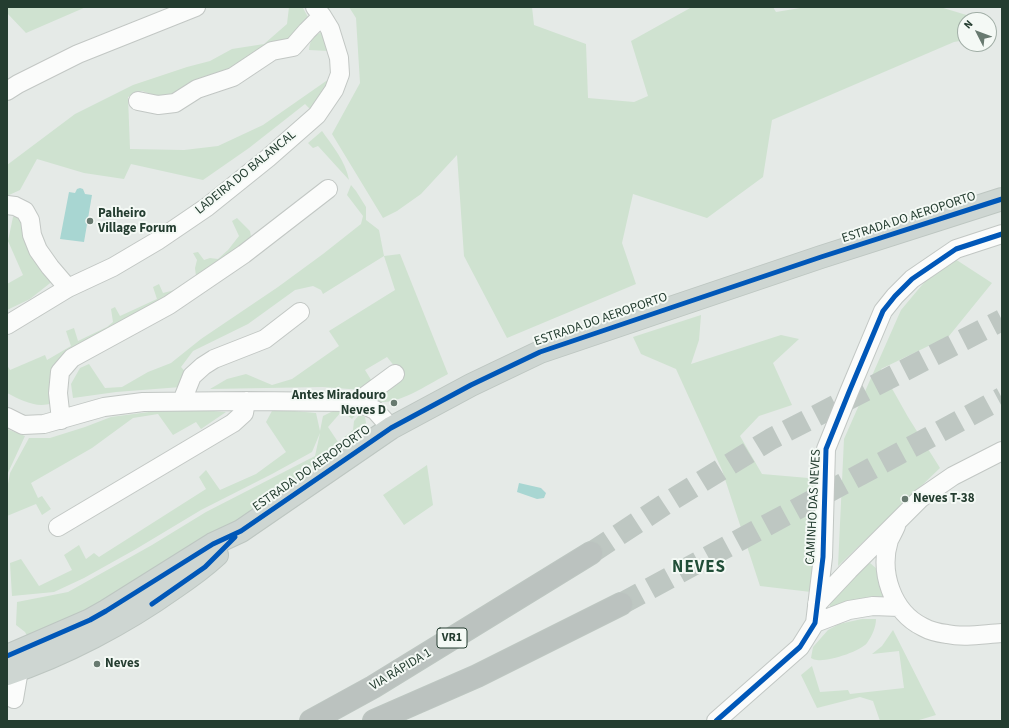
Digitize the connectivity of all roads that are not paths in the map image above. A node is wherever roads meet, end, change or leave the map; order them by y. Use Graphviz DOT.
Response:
graph roads {
  1 [pos="196,7"];
  2 [pos="319,11"];
  3 [pos="7,91"];
  4 [pos="138,101"];
  5 [pos="328,189"];
  6 [pos="1002,199"];
  7 [pos="7,205"];
  8 [pos="1002,234"];
  9 [pos="68,288"];
  10 [pos="300,312"];
  11 [pos="7,325"];
  12 [pos="395,374"];
  13 [pos="182,401"];
  14 [pos="246,401"];
  15 [pos="357,402"];
  16 [pos="7,416"];
  17 [pos="61,420"];
  18 [pos="391,428"];
  19 [pos="1002,451"];
  20 [pos="898,520"];
  21 [pos="58,527"];
  22 [pos="241,531"];
  23 [pos="590,553"];
  24 [pos="620,604"];
  25 [pos="817,604"];
  26 [pos="899,607"];
  27 [pos="815,623"];
  28 [pos="1002,633"];
  29 [pos="11,667"];
  30 [pos="11,697"];
  31 [pos="311,721"];
  32 [pos="374,721"];
  33 [pos="716,721"];
  1 -- 3 [label="street"];
  2 -- 4 [label="street"];
  2 -- 9 [label="street, LADEIRA DO BALANCAL"];
  5 -- 17 [label="street"];
  6 -- 18 [label="main road, ESTRADA DO AEROPORTO"];
  7 -- 9 [label="street"];
  8 -- 25 [label="street, CAMINHO DAS NEVES"];
  9 -- 11 [label="street, LADEIRA DO BALANCAL"];
  10 -- 13 [label="street"];
  12 -- 15 [label="street"];
  13 -- 14 [label="street"];
  13 -- 17 [label="street"];
  14 -- 15 [label="street"];
  14 -- 21 [label="street"];
  15 -- 18 [label="street"];
  16 -- 17 [label="street"];
  18 -- 22 [label="main road, ESTRADA DO AEROPORTO"];
  19 -- 20 [label="street"];
  20 -- 25 [label="street"];
  20 -- 26 [label="street"];
  22 -- 29 [label="main road, ESTRADA DO AEROPORTO"];
  22 -- 29 [label="main road, ESTRADA DO AEROPORTO"];
  23 -- 31 [label="highway, VIA RÁPIDA 1 / VR1"];
  24 -- 32 [label="highway"];
  25 -- 27 [label="street, CAMINHO DAS NEVES"];
  26 -- 27 [label="street"];
  26 -- 28 [label="street"];
  27 -- 33 [label="street, CAMINHO DAS NEVES"];
  29 -- 30 [label="street"];
}
